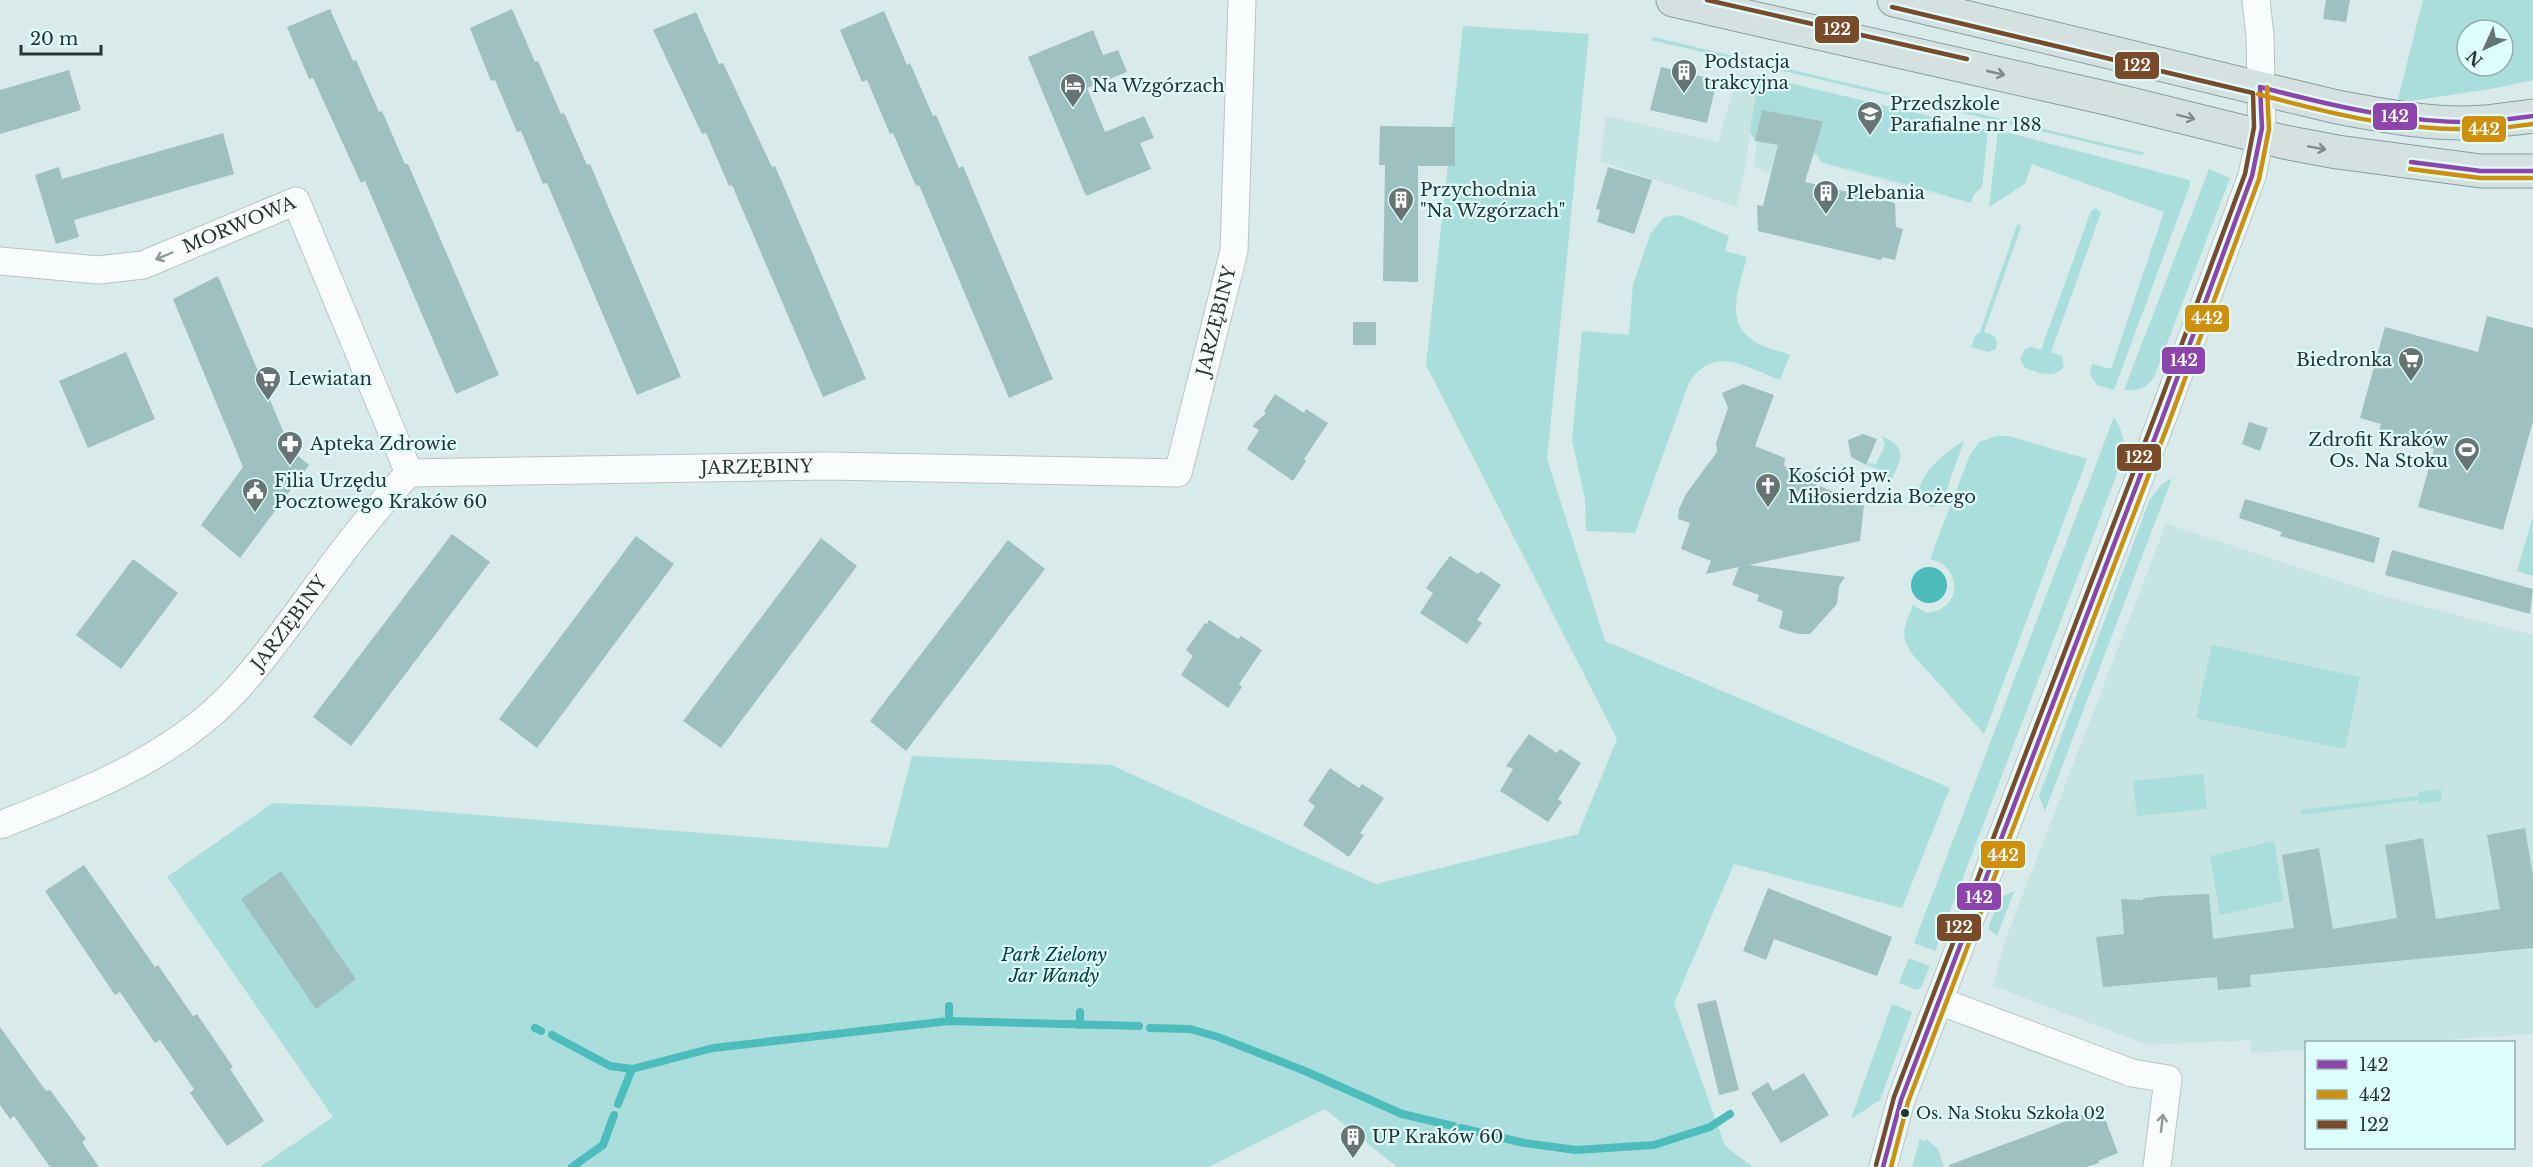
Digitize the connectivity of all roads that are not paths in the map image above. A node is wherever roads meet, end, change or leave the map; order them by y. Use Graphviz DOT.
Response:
graph roads {
  1 [pos="1242,0"];
  2 [pos="1673,0"];
  3 [pos="1894,0"];
  4 [pos="2256,0"];
  5 [pos="2260,87"];
  6 [pos="2533,116"];
  7 [pos="2260,136"];
  8 [pos="2533,171"];
  9 [pos="0,261"];
  10 [pos="409,473"];
  11 [pos="0,825"];
  12 [pos="1938,1001"];
  13 [pos="1883,1167"];
  14 [pos="2157,1167"];
  1 -- 10 [label="street, JARZĘBINY"];
  2 -- 7 [label="main road, one-way"];
  3 -- 5 [label="main road"];
  4 -- 5 [label="street"];
  5 -- 6 [label="main road"];
  5 -- 7 [label="street"];
  7 -- 8 [label="main road, one-way"];
  7 -- 12 [label="street"];
  10 -- 9 [label="street, MORWOWA, one-way"];
  10 -- 11 [label="street, JARZĘBINY"];
  12 -- 13 [label="street"];
  14 -- 12 [label="street, one-way"];
}
